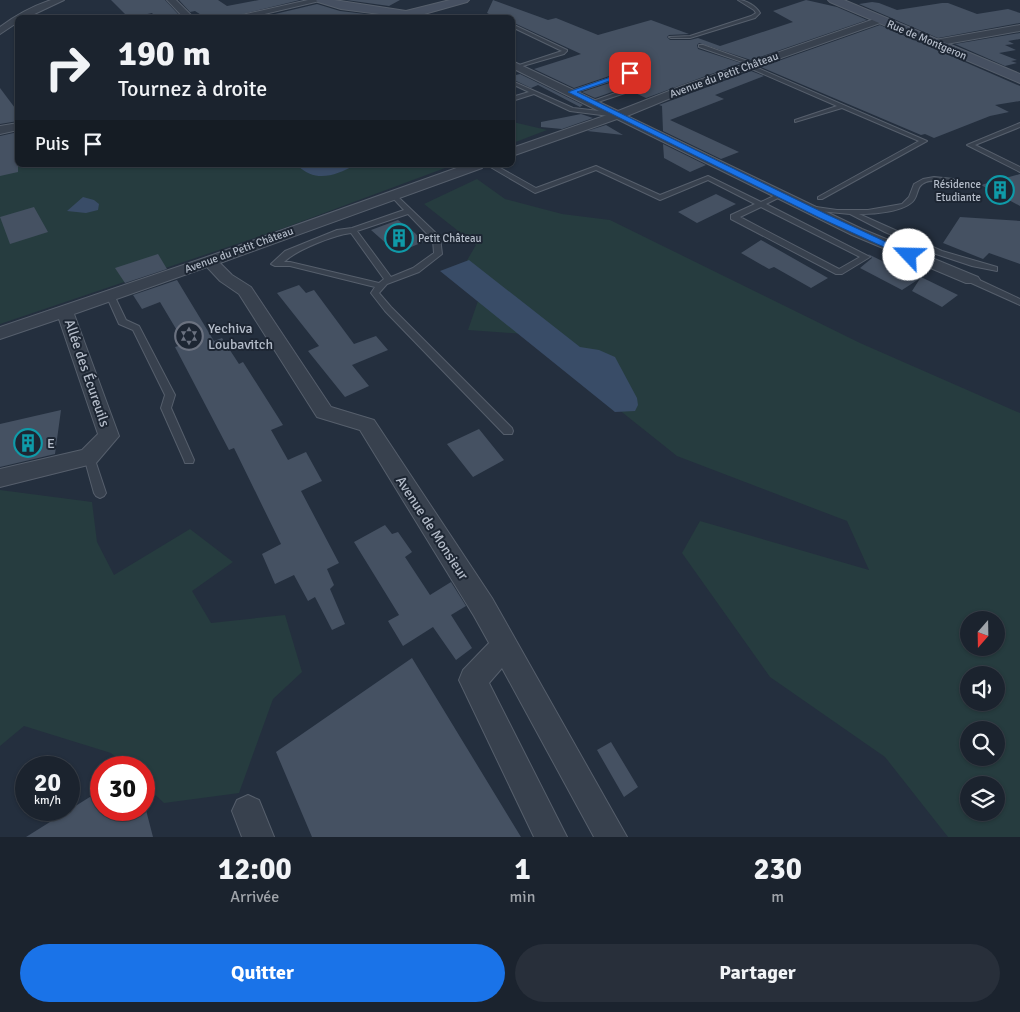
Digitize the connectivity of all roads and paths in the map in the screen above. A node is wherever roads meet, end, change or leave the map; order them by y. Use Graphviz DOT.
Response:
graph roads {
  1 [pos="60,0"];
  2 [pos="171,0"];
  3 [pos="321,0"];
  4 [pos="462,0"];
  5 [pos="740,0"];
  6 [pos="834,0"];
  7 [pos="33,10"];
  8 [pos="24,15"];
  9 [pos="39,15"];
  10 [pos="187,15"];
  11 [pos="248,15"];
  12 [pos="394,15"];
  13 [pos="413,15"];
  14 [pos="15,20"];
  15 [pos="880,20"];
  16 [pos="515,26"];
  17 [pos="1020,28"];
  18 [pos="0,31"];
  19 [pos="671,37"];
  20 [pos="935,43"];
  21 [pos="701,46"];
  22 [pos="515,65"];
  23 [pos="751,65"];
  24 [pos="630,73"];
  25 [pos="1020,79"];
  26 [pos="515,83"];
  27 [pos="644,85"];
  28 [pos="534,92"];
  29 [pos="571,92"];
  30 [pos="515,98"];
  31 [pos="592,102"];
  32 [pos="843,106"];
  33 [pos="618,115"];
  34 [pos="797,121"];
  35 [pos="15,127"];
  36 [pos="1020,127"];
  37 [pos="0,130"];
  38 [pos="515,151"];
  39 [pos="471,167"];
  40 [pos="493,167"];
  41 [pos="1020,170"];
  42 [pos="952,181"];
  43 [pos="393,195"];
  44 [pos="780,195"];
  45 [pos="820,198"];
  46 [pos="760,204"];
  47 [pos="806,208"];
  48 [pos="410,211"];
  49 [pos="850,212"];
  50 [pos="353,230"];
  51 [pos="210,261"];
  52 [pos="994,269"];
  53 [pos="390,280"];
  54 [pos="972,280"];
  55 [pos="381,286"];
  56 [pos="110,295"];
  57 [pos="1020,295"];
  58 [pos="1020,302"];
  59 [pos="64,310"];
  60 [pos="0,333"];
  61 [pos="508,432"];
  62 [pos="89,457"];
  63 [pos="189,460"];
  64 [pos="0,478"];
  65 [pos="100,493"];
  66 [pos="504,646"];
  67 [pos="551,837"];
  68 [pos="611,837"];
  1 -- 7 [label="street"];
  2 -- 10 [label="street"];
  3 -- 11 [label="street"];
  3 -- 12 [label="street"];
  4 -- 13 [label="street"];
  5 -- 19 [label="lane"];
  6 -- 15 [label="street, Rue de Montgeron"];
  7 -- 8 [label="street"];
  7 -- 9 [label="street"];
  14 -- 18 [label="street"];
  15 -- 20 [label="street, Rue de Montgeron"];
  15 -- 23 [label="street, Avenue du Petit Château"];
  16 -- 22 [label="lane"];
  17 -- 20 [label="street"];
  20 -- 25 [label="street, Rue de Montgeron"];
  21 -- 23 [label="lane"];
  22 -- 29 [label="street"];
  23 -- 32 [label="lane"];
  23 -- 33 [label="street, Avenue du Petit Château"];
  24 -- 29 [label="lane"];
  26 -- 28 [label="lane"];
  27 -- 31 [label="lane"];
  28 -- 30 [label="lane"];
  28 -- 33 [label="lane"];
  29 -- 31 [label="street"];
  31 -- 33 [label="street"];
  32 -- 34 [label="lane"];
  32 -- 45 [label="lane"];
  33 -- 38 [label="street, Avenue du Petit Château"];
  33 -- 44 [label="street"];
  35 -- 37 [label="street"];
  36 -- 41 [label="lane"];
  39 -- 43 [label="street, Avenue du Petit Château"];
  40 -- 46 [label="lane"];
  42 -- 49 [label="lane"];
  43 -- 48 [label="lane"];
  43 -- 51 [label="street, Avenue du Petit Château"];
  44 -- 46 [label="lane"];
  44 -- 47 [label="street"];
  46 -- 46 [label="lane"];
  47 -- 49 [label="lane"];
  47 -- 54 [label="street"];
  48 -- 50 [label="lane"];
  48 -- 53 [label="lane"];
  49 -- 52 [label="lane"];
  50 -- 53 [label="lane"];
  50 -- 55 [label="lane"];
  51 -- 56 [label="street, Avenue du Petit Château"];
  51 -- 66 [label="street, Avenue de Monsieur"];
  53 -- 55 [label="lane"];
  54 -- 57 [label="lane"];
  54 -- 58 [label="lane"];
  55 -- 61 [label="lane"];
  56 -- 59 [label="street, Avenue du Petit Château"];
  56 -- 63 [label="lane"];
  59 -- 60 [label="street, Avenue du Petit Château"];
  59 -- 62 [label="street, Allée des Écureuils"];
  62 -- 64 [label="street"];
  62 -- 65 [label="lane"];
  66 -- 67 [label="street"];
  66 -- 68 [label="street, Avenue de Monsieur"];
}
